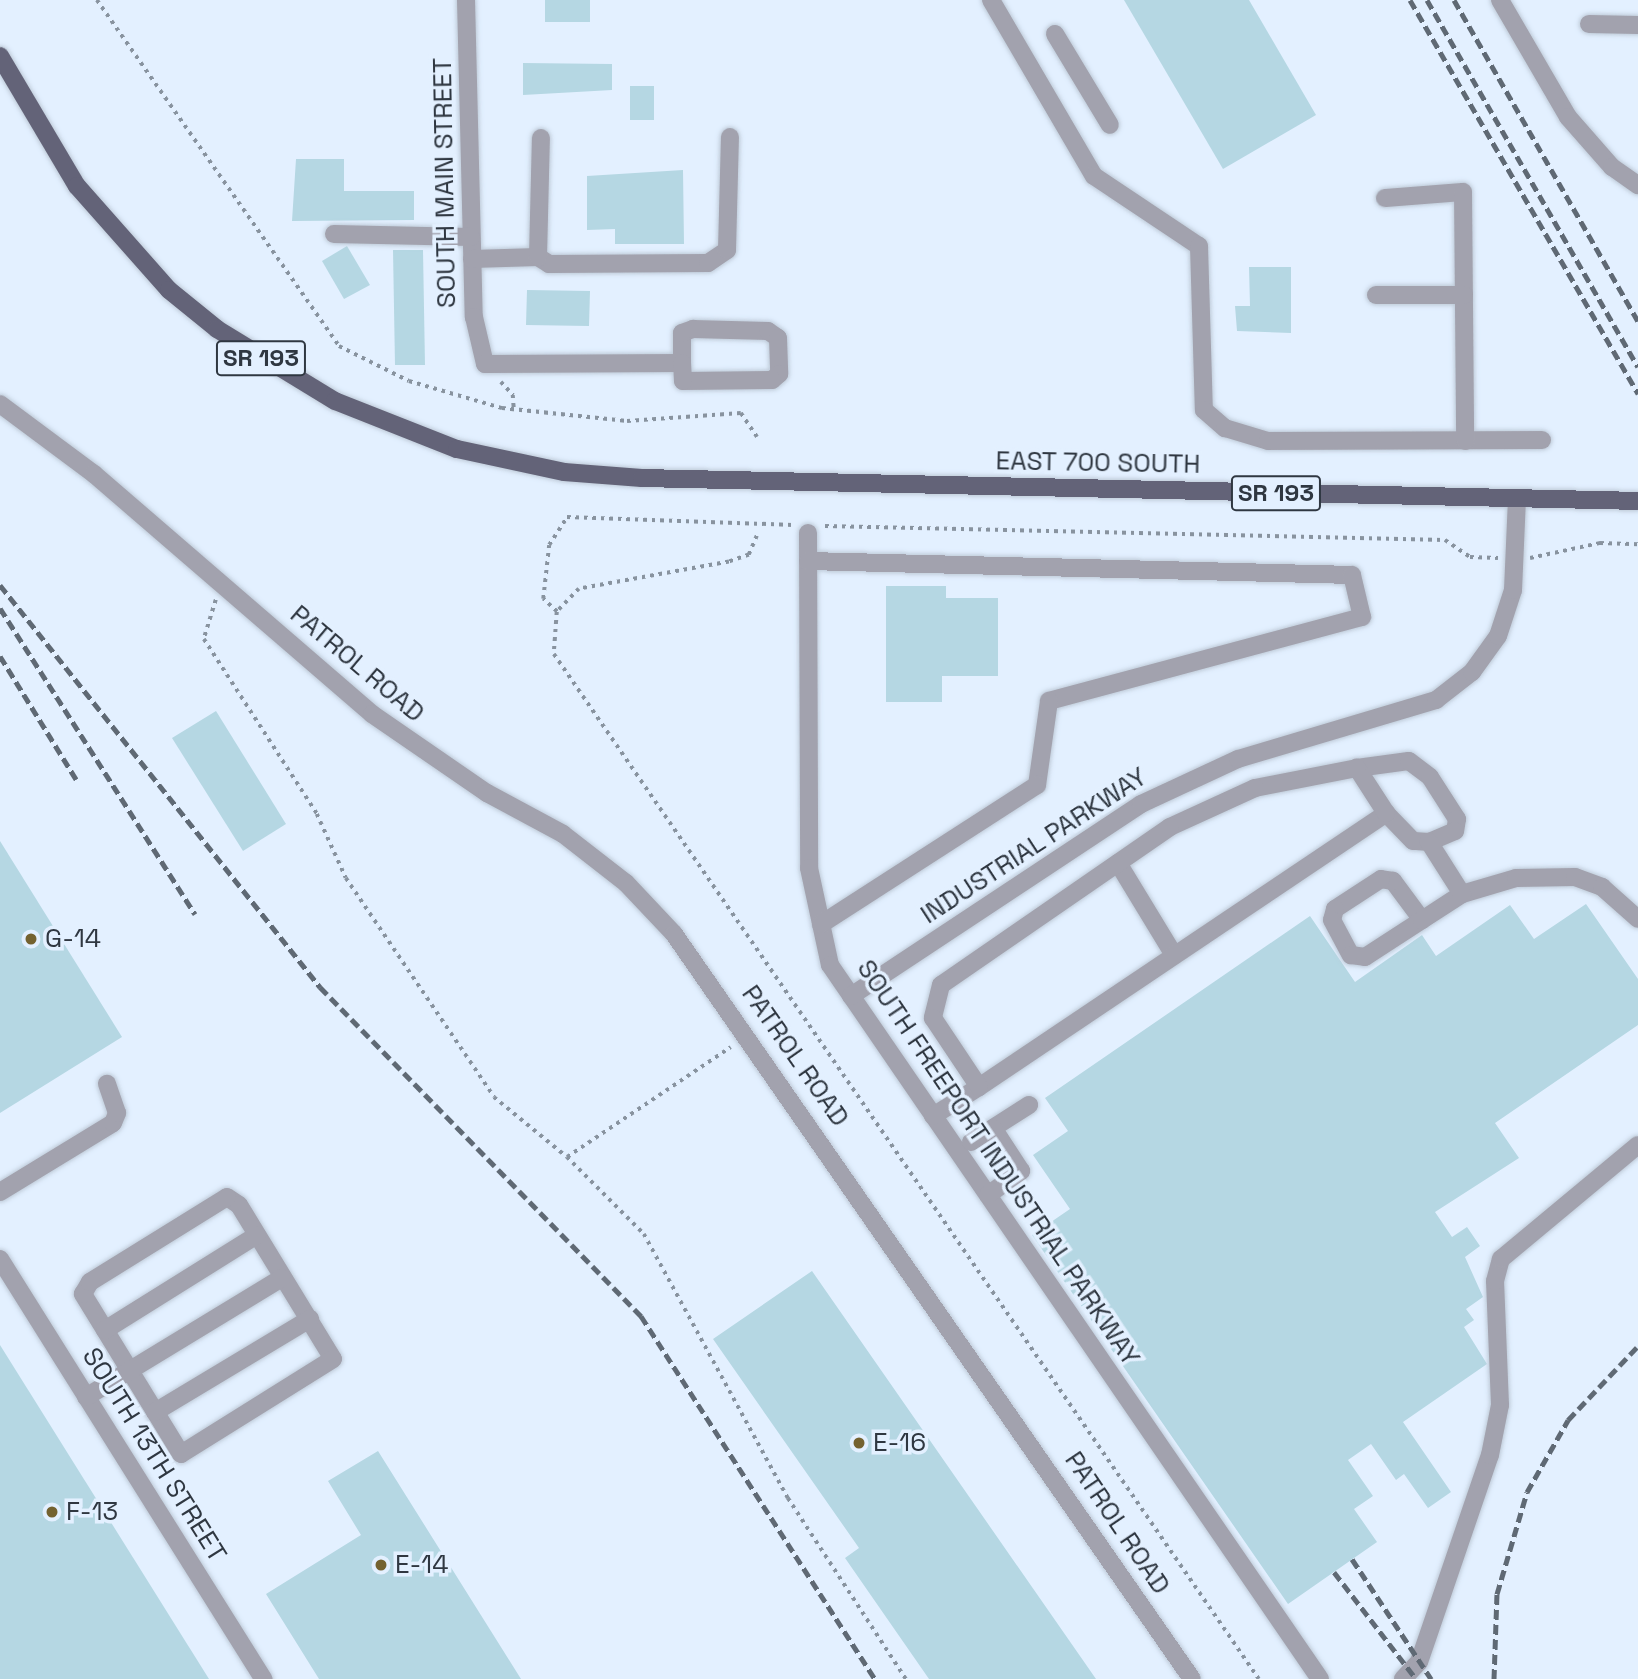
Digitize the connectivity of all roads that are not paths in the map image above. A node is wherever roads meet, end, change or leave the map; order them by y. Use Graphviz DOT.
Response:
graph roads {
  1 [pos="466,0"];
  2 [pos="991,0"];
  3 [pos="1500,0"];
  4 [pos="1589,24"];
  5 [pos="1638,25"];
  6 [pos="1055,34"];
  7 [pos="0,56"];
  8 [pos="1110,125"];
  9 [pos="730,137"];
  10 [pos="541,138"];
  11 [pos="1638,184"];
  12 [pos="1385,198"];
  13 [pos="334,234"];
  14 [pos="471,237"];
  15 [pos="538,257"];
  16 [pos="472,259"];
  17 [pos="1376,295"];
  18 [pos="1464,295"];
  19 [pos="682,363"];
  20 [pos="0,404"];
  21 [pos="1542,440"];
  22 [pos="1465,441"];
  23 [pos="1517,499"];
  24 [pos="1638,502"];
  25 [pos="805,528"];
  26 [pos="808,561"];
  27 [pos="1357,768"];
  28 [pos="1386,813"];
  29 [pos="1429,842"];
  30 [pos="1118,863"];
  31 [pos="1462,894"];
  32 [pos="1638,919"];
  33 [pos="1422,920"];
  34 [pos="821,924"];
  35 [pos="1174,955"];
  36 [pos="851,996"];
  37 [pos="107,1084"];
  38 [pos="979,1087"];
  39 [pos="1029,1105"];
  40 [pos="933,1116"];
  41 [pos="993,1128"];
  42 [pos="971,1142"];
  43 [pos="1638,1145"];
  44 [pos="0,1192"];
  45 [pos="988,1195"];
  46 [pos="257,1235"];
  47 [pos="0,1259"];
  48 [pos="282,1278"];
  49 [pos="310,1319"];
  50 [pos="105,1330"];
  51 [pos="131,1373"];
  52 [pos="86,1397"];
  53 [pos="155,1412"];
  54 [pos="263,1679"];
  55 [pos="1192,1679"];
  56 [pos="1320,1679"];
  57 [pos="1403,1679"];
  1 -- 14 [label="street, SOUTH MAIN STREET"];
  2 -- 22 [label="street"];
  3 -- 11 [label="street"];
  4 -- 5 [label="street"];
  6 -- 8 [label="street"];
  7 -- 23 [label="main road, EAST 700 SOUTH / SR 193"];
  9 -- 15 [label="street"];
  10 -- 15 [label="street"];
  12 -- 18 [label="street"];
  13 -- 14 [label="street"];
  14 -- 16 [label="street, SOUTH MAIN STREET"];
  15 -- 16 [label="street"];
  16 -- 19 [label="street, SOUTH MAIN STREET"];
  17 -- 18 [label="street"];
  18 -- 22 [label="street"];
  19 -- 19 [label="street"];
  20 -- 55 [label="street, PATROL ROAD"];
  21 -- 22 [label="street"];
  23 -- 24 [label="main road, EAST 700 SOUTH / SR 193"];
  23 -- 36 [label="street, INDUSTRIAL PARKWAY"];
  25 -- 26 [label="street, SOUTH FREEPORT INDUSTRIAL PARKWAY"];
  26 -- 34 [label="street, SOUTH FREEPORT INDUSTRIAL PARKWAY"];
  26 -- 34 [label="street"];
  27 -- 28 [label="street"];
  27 -- 29 [label="street"];
  27 -- 30 [label="street"];
  28 -- 29 [label="street"];
  28 -- 35 [label="street"];
  29 -- 31 [label="street"];
  30 -- 35 [label="street"];
  30 -- 38 [label="street"];
  31 -- 32 [label="street"];
  31 -- 33 [label="street"];
  33 -- 33 [label="street"];
  34 -- 36 [label="street, SOUTH FREEPORT INDUSTRIAL PARKWAY"];
  35 -- 38 [label="street"];
  36 -- 40 [label="street, SOUTH FREEPORT INDUSTRIAL PARKWAY"];
  37 -- 44 [label="street"];
  38 -- 40 [label="street"];
  39 -- 41 [label="street"];
  40 -- 45 [label="street, SOUTH FREEPORT INDUSTRIAL PARKWAY"];
  41 -- 42 [label="street"];
  41 -- 45 [label="street"];
  43 -- 57 [label="street"];
  45 -- 56 [label="street, SOUTH FREEPORT INDUSTRIAL PARKWAY"];
  46 -- 48 [label="street"];
  46 -- 50 [label="street"];
  46 -- 50 [label="street"];
  47 -- 52 [label="street, SOUTH 13TH STREET"];
  48 -- 49 [label="street"];
  48 -- 51 [label="street"];
  49 -- 53 [label="street"];
  49 -- 53 [label="street"];
  50 -- 51 [label="street"];
  51 -- 52 [label="street"];
  51 -- 53 [label="street"];
  52 -- 54 [label="street, SOUTH 13TH STREET"];
}
